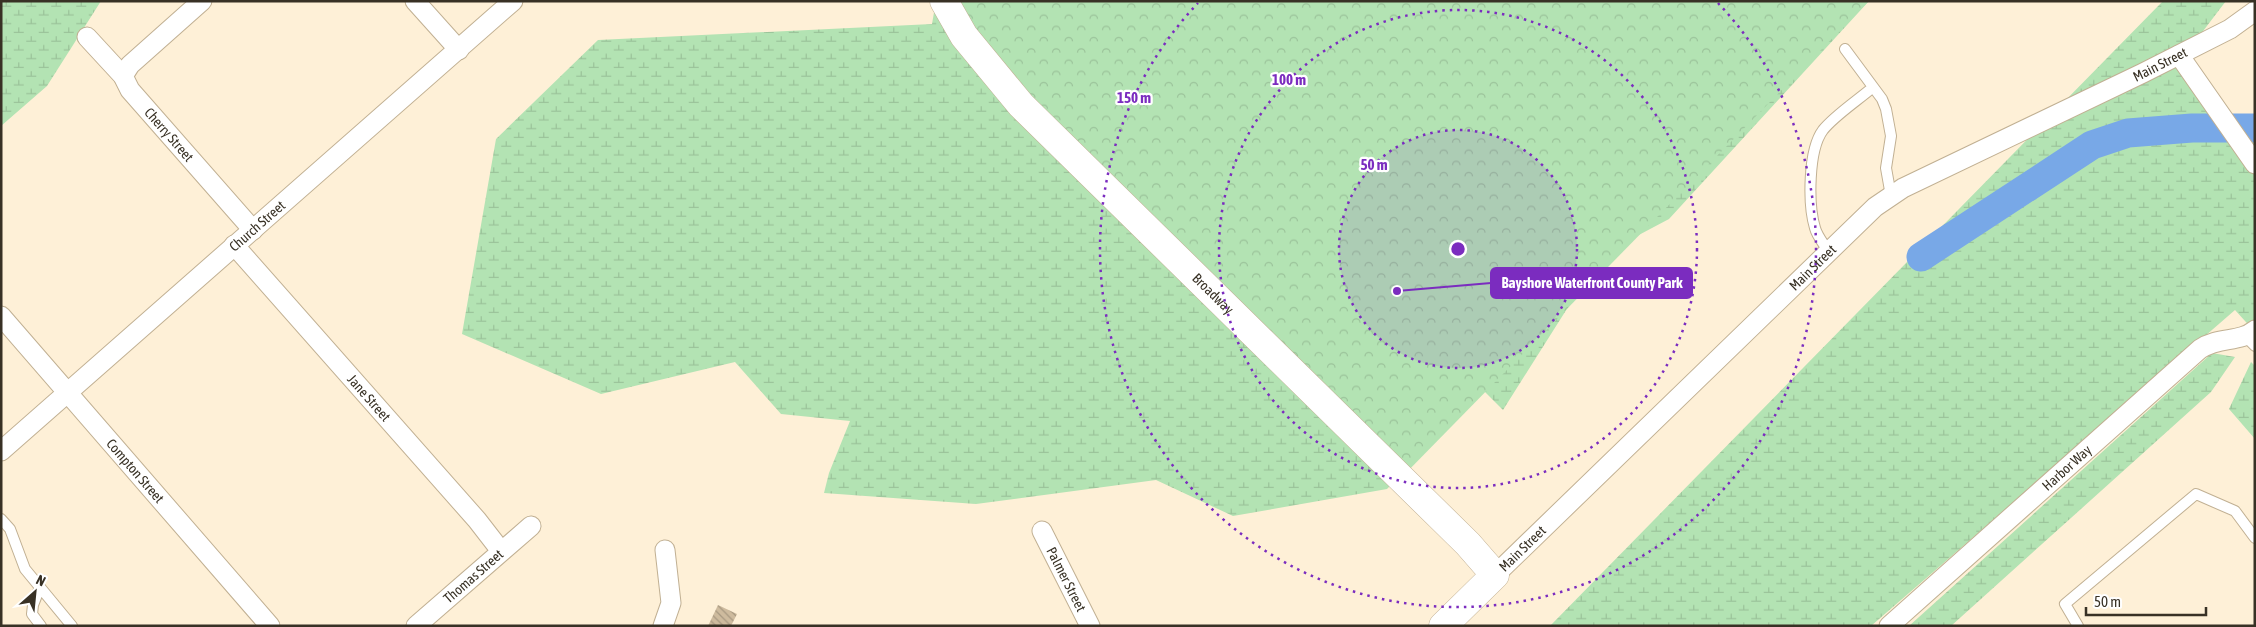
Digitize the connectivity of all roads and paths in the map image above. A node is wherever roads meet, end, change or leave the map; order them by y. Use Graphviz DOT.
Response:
graph roads {
  1 [pos="202,1"];
  2 [pos="415,1"];
  3 [pos="513,1"];
  4 [pos="944,1"];
  5 [pos="2255,11"];
  6 [pos="86,37"];
  7 [pos="1845,49"];
  8 [pos="459,50"];
  9 [pos="2179,55"];
  10 [pos="123,76"];
  11 [pos="1872,88"];
  12 [pos="2255,164"];
  13 [pos="1891,196"];
  14 [pos="253,230"];
  15 [pos="234,246"];
  16 [pos="1828,251"];
  17 [pos="1,316"];
  18 [pos="2252,337"];
  19 [pos="67,393"];
  20 [pos="1,451"];
  21 [pos="1,519"];
  22 [pos="531,526"];
  23 [pos="1042,531"];
  24 [pos="2255,538"];
  25 [pos="665,550"];
  26 [pos="501,551"];
  27 [pos="1495,575"];
  28 [pos="40,587"];
  29 [pos="41,626"];
  30 [pos="72,626"];
  31 [pos="270,626"];
  32 [pos="416,626"];
  33 [pos="663,626"];
  34 [pos="1090,626"];
  35 [pos="1443,626"];
  36 [pos="1890,626"];
  37 [pos="2078,626"];
  1 -- 10 [label="street"];
  2 -- 8 [label="street"];
  3 -- 8 [label="street, Church Street"];
  4 -- 27 [label="street, Broadway"];
  5 -- 9 [label="street, Main Street"];
  6 -- 10 [label="street, Cherry Street"];
  7 -- 11 [label="lane"];
  8 -- 14 [label="street, Church Street"];
  9 -- 12 [label="street"];
  9 -- 13 [label="street, Main Street"];
  10 -- 14 [label="street, Cherry Street"];
  11 -- 13 [label="lane"];
  11 -- 16 [label="lane"];
  13 -- 16 [label="street, Main Street"];
  14 -- 15 [label="street, Church Street"];
  15 -- 19 [label="street, Church Street"];
  15 -- 26 [label="street, Jane Street"];
  16 -- 27 [label="street, Main Street"];
  17 -- 19 [label="street, Compton Street"];
  18 -- 36 [label="street, Harbor Way"];
  19 -- 20 [label="street, Church Street"];
  19 -- 31 [label="street, Compton Street"];
  21 -- 28 [label="lane"];
  22 -- 26 [label="street, Thomas Street"];
  23 -- 34 [label="street, Palmer Street"];
  24 -- 37 [label="lane"];
  25 -- 33 [label="street"];
  26 -- 32 [label="street, Thomas Street"];
  27 -- 35 [label="street, Main Street"];
  28 -- 29 [label="lane"];
  28 -- 30 [label="lane"];
}
